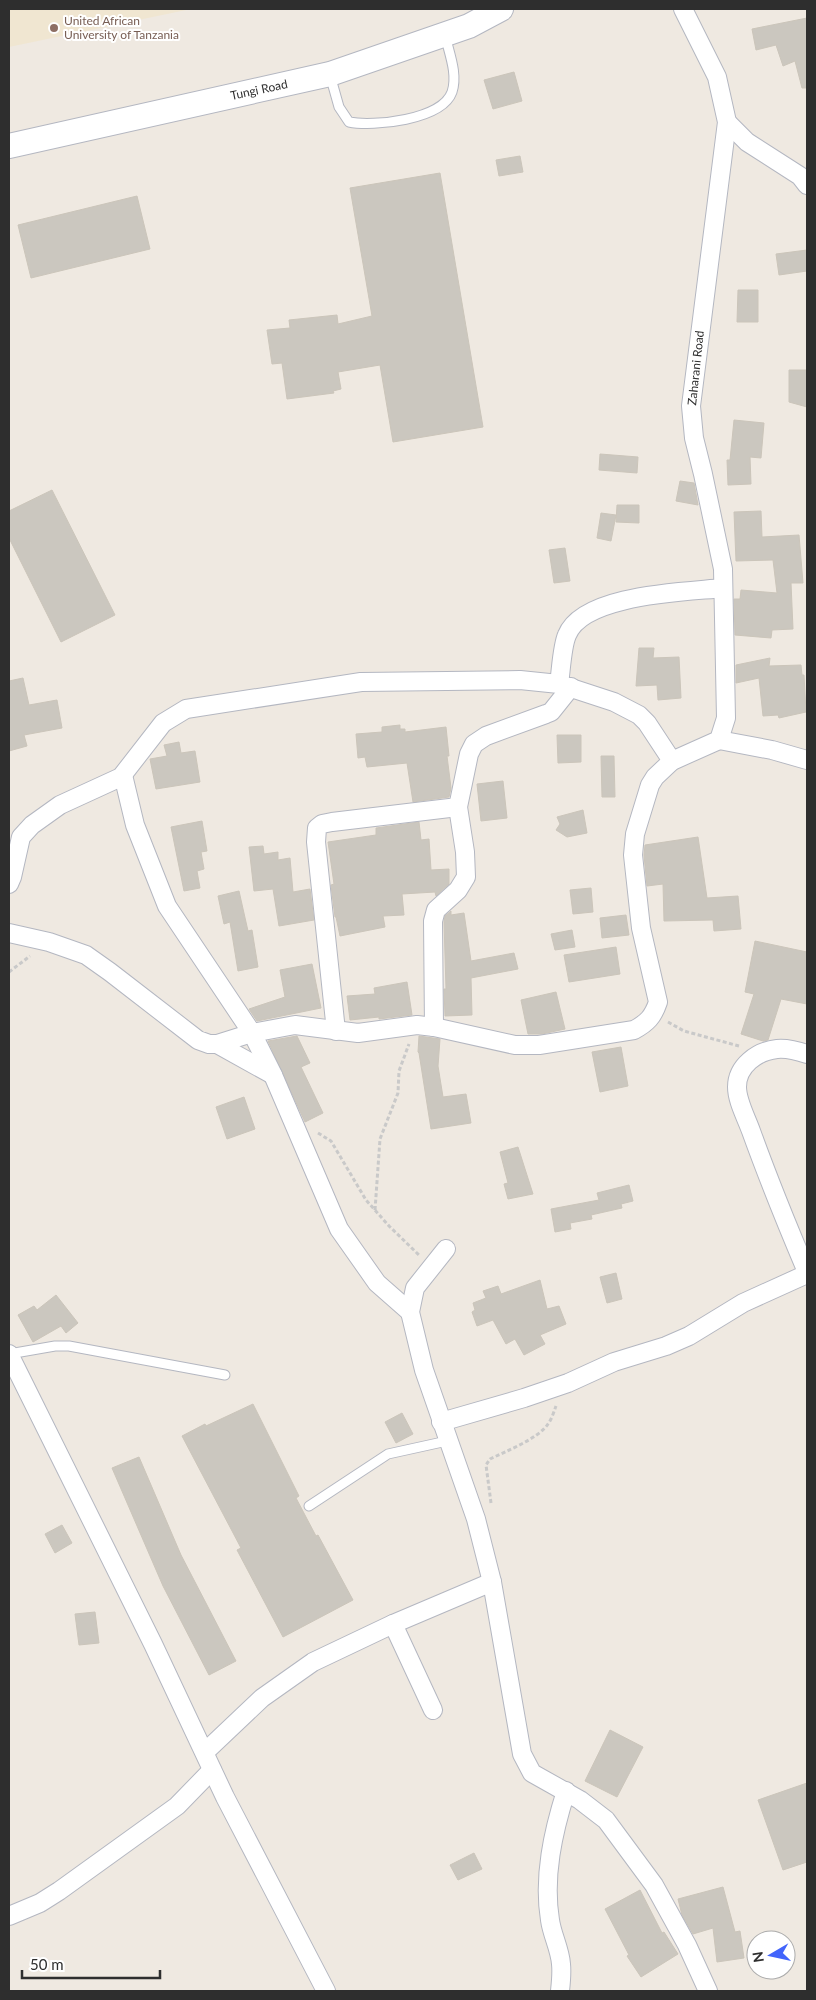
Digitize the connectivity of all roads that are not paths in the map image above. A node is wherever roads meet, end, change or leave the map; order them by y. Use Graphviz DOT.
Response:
graph roads {
  1 [pos="502,9"];
  2 [pos="683,9"];
  3 [pos="445,35"];
  4 [pos="330,74"];
  5 [pos="727,122"];
  6 [pos="9,146"];
  7 [pos="807,185"];
  8 [pos="723,588"];
  9 [pos="565,685"];
  10 [pos="719,740"];
  11 [pos="807,760"];
  12 [pos="672,761"];
  13 [pos="123,775"];
  14 [pos="458,807"];
  15 [pos="9,884"];
  16 [pos="9,934"];
  17 [pos="425,1026"];
  18 [pos="336,1031"];
  19 [pos="252,1033"];
  20 [pos="217,1044"];
  21 [pos="807,1054"];
  22 [pos="273,1075"];
  23 [pos="446,1249"];
  24 [pos="807,1273"];
  25 [pos="410,1312"];
  26 [pos="9,1354"];
  27 [pos="225,1375"];
  28 [pos="442,1422"];
  29 [pos="447,1441"];
  30 [pos="309,1506"];
  31 [pos="492,1582"];
  32 [pos="393,1624"];
  33 [pos="433,1710"];
  34 [pos="205,1752"];
  35 [pos="212,1770"];
  36 [pos="566,1791"];
  37 [pos="9,1916"];
  38 [pos="326,1991"];
  39 [pos="560,1991"];
  40 [pos="708,1991"];
  1 -- 3 [label="main road, Tungi Road"];
  2 -- 5 [label="street, Zaharani Road"];
  3 -- 4 [label="main road, Tungi Road"];
  3 -- 4 [label="lane"];
  4 -- 6 [label="main road, Tungi Road"];
  5 -- 7 [label="street"];
  5 -- 8 [label="street, Zaharani Road"];
  8 -- 9 [label="street"];
  8 -- 10 [label="street, Zaharani Road"];
  9 -- 12 [label="street"];
  9 -- 13 [label="street"];
  9 -- 14 [label="street"];
  10 -- 11 [label="street"];
  10 -- 12 [label="street"];
  12 -- 17 [label="street"];
  13 -- 15 [label="street"];
  13 -- 19 [label="street"];
  14 -- 17 [label="street"];
  14 -- 18 [label="street"];
  16 -- 20 [label="street"];
  17 -- 18 [label="street"];
  18 -- 19 [label="street"];
  19 -- 20 [label="street"];
  19 -- 22 [label="street"];
  20 -- 22 [label="street"];
  21 -- 24 [label="street"];
  22 -- 25 [label="street"];
  23 -- 25 [label="street"];
  24 -- 28 [label="street"];
  25 -- 28 [label="street"];
  26 -- 27 [label="lane"];
  26 -- 34 [label="street"];
  28 -- 29 [label="street"];
  29 -- 30 [label="lane"];
  29 -- 31 [label="street"];
  31 -- 32 [label="street"];
  31 -- 36 [label="street"];
  32 -- 33 [label="street"];
  32 -- 34 [label="street"];
  34 -- 35 [label="street"];
  35 -- 37 [label="street"];
  35 -- 38 [label="street"];
  36 -- 39 [label="street"];
  36 -- 40 [label="street"];
}
